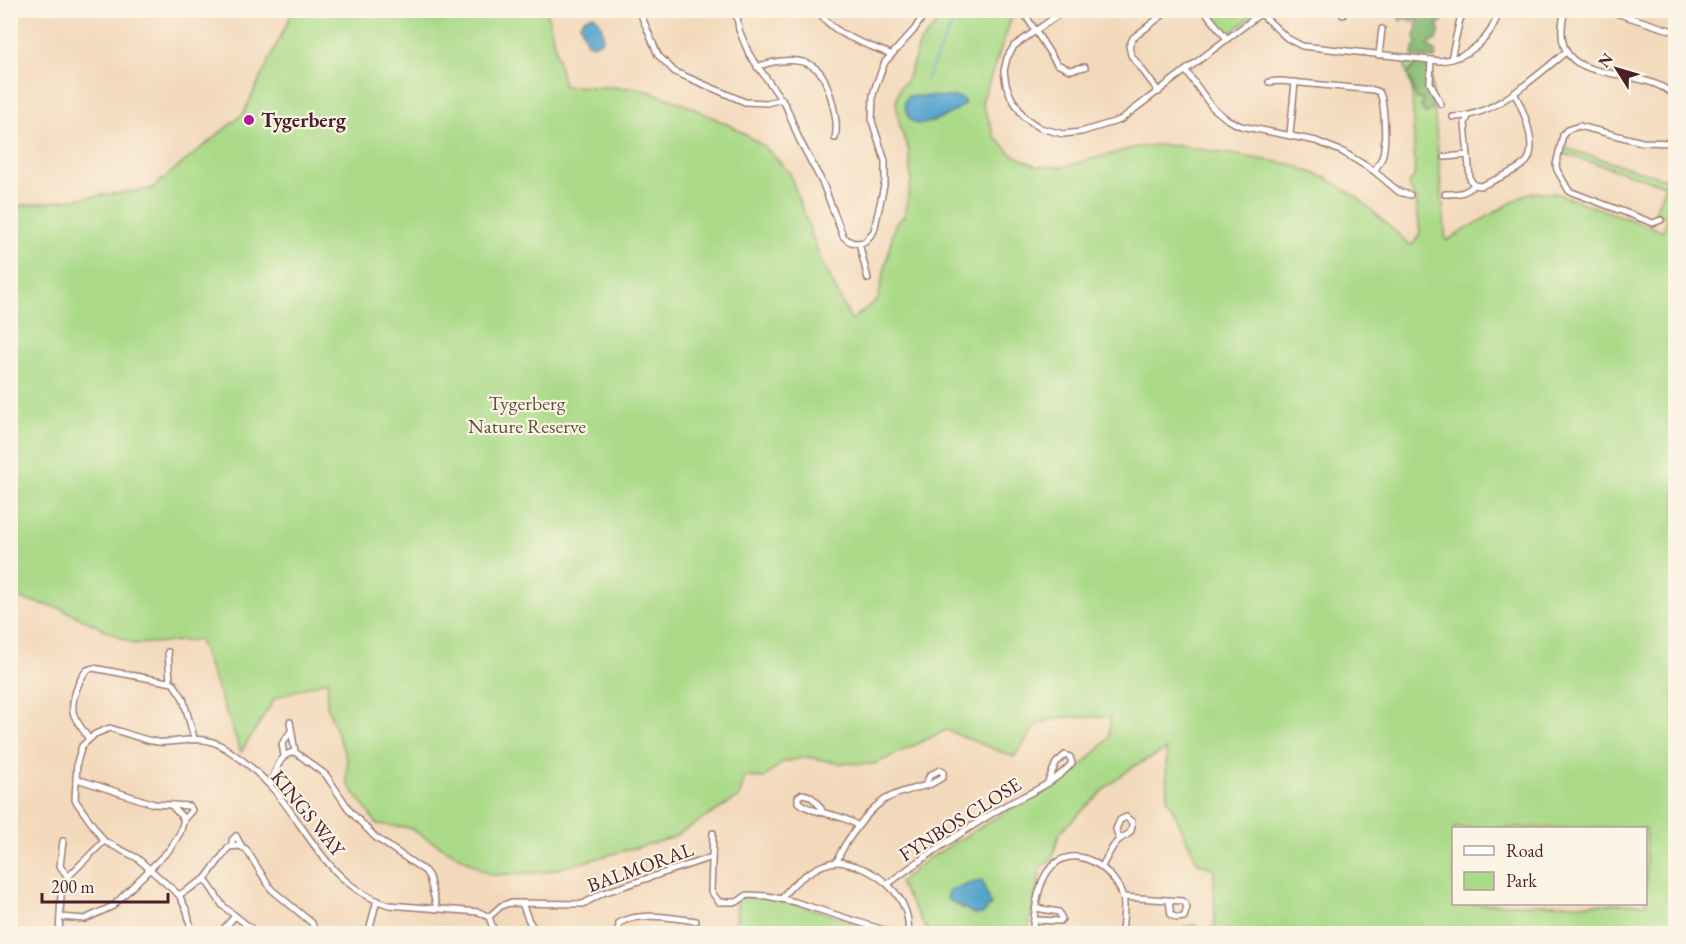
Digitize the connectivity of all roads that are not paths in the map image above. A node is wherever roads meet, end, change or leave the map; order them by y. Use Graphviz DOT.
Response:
graph roads {
  1 [pos="639,10"];
  2 [pos="736,10"];
  3 [pos="818,10"];
  4 [pos="927,10"];
  5 [pos="1022,10"];
  6 [pos="1065,10"];
  7 [pos="1168,10"];
  8 [pos="1204,10"];
  9 [pos="1467,10"];
  10 [pos="1499,10"];
  11 [pos="1565,10"];
  12 [pos="1606,10"];
  13 [pos="1258,12"];
  14 [pos="1382,29"];
  15 [pos="1034,32"];
  16 [pos="1676,32"];
  17 [pos="1227,39"];
  18 [pos="1566,52"];
  19 [pos="890,54"];
  20 [pos="1379,55"];
  21 [pos="1451,59"];
  22 [pos="1431,60"];
  23 [pos="757,67"];
  24 [pos="1085,67"];
  25 [pos="1186,71"];
  26 [pos="1269,82"];
  27 [pos="1295,82"];
  28 [pos="1159,92"];
  29 [pos="1514,93"];
  30 [pos="1676,97"];
  31 [pos="782,99"];
  32 [pos="1441,104"];
  33 [pos="1453,117"];
  34 [pos="1468,117"];
  35 [pos="1290,134"];
  36 [pos="835,138"];
  37 [pos="1676,143"];
  38 [pos="1468,155"];
  39 [pos="1444,157"];
  40 [pos="1374,171"];
  41 [pos="1474,185"];
  42 [pos="1445,194"];
  43 [pos="1410,195"];
  44 [pos="1661,220"];
  45 [pos="859,243"];
  46 [pos="868,279"];
  47 [pos="168,652"];
  48 [pos="170,681"];
  49 [pos="290,722"];
  50 [pos="291,731"];
  51 [pos="88,738"];
  52 [pos="194,738"];
  53 [pos="295,752"];
  54 [pos="285,755"];
  55 [pos="77,779"];
  56 [pos="1048,782"];
  57 [pos="270,785"];
  58 [pos="926,786"];
  59 [pos="171,805"];
  60 [pos="823,812"];
  61 [pos="184,819"];
  62 [pos="858,826"];
  63 [pos="713,833"];
  64 [pos="1119,839"];
  65 [pos="63,841"];
  66 [pos="104,841"];
  67 [pos="232,846"];
  68 [pos="242,847"];
  69 [pos="712,857"];
  70 [pos="837,862"];
  71 [pos="1102,866"];
  72 [pos="151,870"];
  73 [pos="68,878"];
  74 [pos="205,879"];
  75 [pos="888,884"];
  76 [pos="179,896"];
  77 [pos="1123,897"];
  78 [pos="782,899"];
  79 [pos="378,900"];
  80 [pos="1169,901"];
  81 [pos="522,903"];
  82 [pos="1036,908"];
  83 [pos="437,909"];
  84 [pos="236,916"];
  85 [pos="60,917"];
  86 [pos="489,917"];
  87 [pos="1034,920"];
  88 [pos="696,921"];
  89 [pos="59,933"];
  90 [pos="192,933"];
  91 [pos="220,933"];
  92 [pos="258,933"];
  93 [pos="315,933"];
  94 [pos="368,933"];
  95 [pos="495,933"];
  96 [pos="537,933"];
  97 [pos="618,933"];
  98 [pos="896,933"];
  99 [pos="908,933"];
  100 [pos="1032,933"];
  101 [pos="1122,933"];
  1 -- 31 [label="street"];
  2 -- 23 [label="street"];
  3 -- 19 [label="street"];
  4 -- 19 [label="street"];
  5 -- 15 [label="street"];
  6 -- 15 [label="street"];
  7 -- 28 [label="street"];
  8 -- 17 [label="street"];
  9 -- 21 [label="street"];
  10 -- 21 [label="street"];
  11 -- 18 [label="street"];
  12 -- 16 [label="street"];
  13 -- 17 [label="street"];
  13 -- 20 [label="street"];
  14 -- 20 [label="street"];
  15 -- 24 [label="street"];
  15 -- 28 [label="street"];
  17 -- 25 [label="street"];
  18 -- 29 [label="street"];
  18 -- 30 [label="street"];
  19 -- 45 [label="street"];
  20 -- 22 [label="street"];
  21 -- 22 [label="street"];
  22 -- 32 [label="street"];
  23 -- 31 [label="street"];
  23 -- 36 [label="street"];
  25 -- 28 [label="street"];
  25 -- 35 [label="street"];
  26 -- 27 [label="street"];
  27 -- 35 [label="street"];
  27 -- 40 [label="street"];
  29 -- 34 [label="street"];
  29 -- 41 [label="street"];
  31 -- 45 [label="street"];
  33 -- 34 [label="street"];
  34 -- 38 [label="street"];
  35 -- 40 [label="street"];
  37 -- 44 [label="street"];
  38 -- 39 [label="street"];
  38 -- 41 [label="street"];
  40 -- 43 [label="street"];
  41 -- 42 [label="street"];
  45 -- 46 [label="street"];
  47 -- 48 [label="street"];
  48 -- 51 [label="street"];
  48 -- 52 [label="street"];
  49 -- 50 [label="street"];
  50 -- 53 [label="street"];
  50 -- 54 [label="street"];
  51 -- 52 [label="street, KINGS WAY"];
  51 -- 55 [label="street"];
  52 -- 57 [label="street, KINGS WAY"];
  53 -- 54 [label="street"];
  53 -- 83 [label="street"];
  54 -- 57 [label="street"];
  55 -- 59 [label="street"];
  55 -- 66 [label="street"];
  56 -- 56 [label="street, FYNBOS CLOSE"];
  56 -- 75 [label="street, FYNBOS CLOSE"];
  57 -- 79 [label="street, KINGS WAY"];
  58 -- 62 [label="street"];
  59 -- 61 [label="street"];
  59 -- 61 [label="street"];
  60 -- 60 [label="street"];
  60 -- 62 [label="street"];
  61 -- 72 [label="street"];
  62 -- 70 [label="street"];
  63 -- 69 [label="street, BALMORAL"];
  64 -- 71 [label="street"];
  65 -- 73 [label="street"];
  66 -- 72 [label="street"];
  66 -- 73 [label="street"];
  67 -- 68 [label="street"];
  67 -- 68 [label="street"];
  67 -- 74 [label="street"];
  68 -- 93 [label="street"];
  69 -- 78 [label="street, BALMORAL"];
  69 -- 81 [label="street, BALMORAL"];
  70 -- 75 [label="street"];
  70 -- 78 [label="street"];
  71 -- 77 [label="street"];
  71 -- 82 [label="street"];
  72 -- 76 [label="street"];
  72 -- 85 [label="street"];
  73 -- 85 [label="street"];
  74 -- 76 [label="street"];
  74 -- 84 [label="street"];
  75 -- 99 [label="street"];
  76 -- 90 [label="street"];
  77 -- 80 [label="street"];
  77 -- 101 [label="street"];
  78 -- 98 [label="street"];
  79 -- 83 [label="street, KINGS WAY"];
  79 -- 94 [label="street"];
  81 -- 86 [label="street"];
  81 -- 96 [label="street"];
  82 -- 87 [label="street"];
  82 -- 87 [label="street"];
  83 -- 86 [label="street, KINGS WAY"];
  84 -- 91 [label="street"];
  84 -- 92 [label="street"];
  85 -- 89 [label="street"];
  86 -- 95 [label="street"];
  87 -- 100 [label="street"];
  88 -- 97 [label="street"];
}
